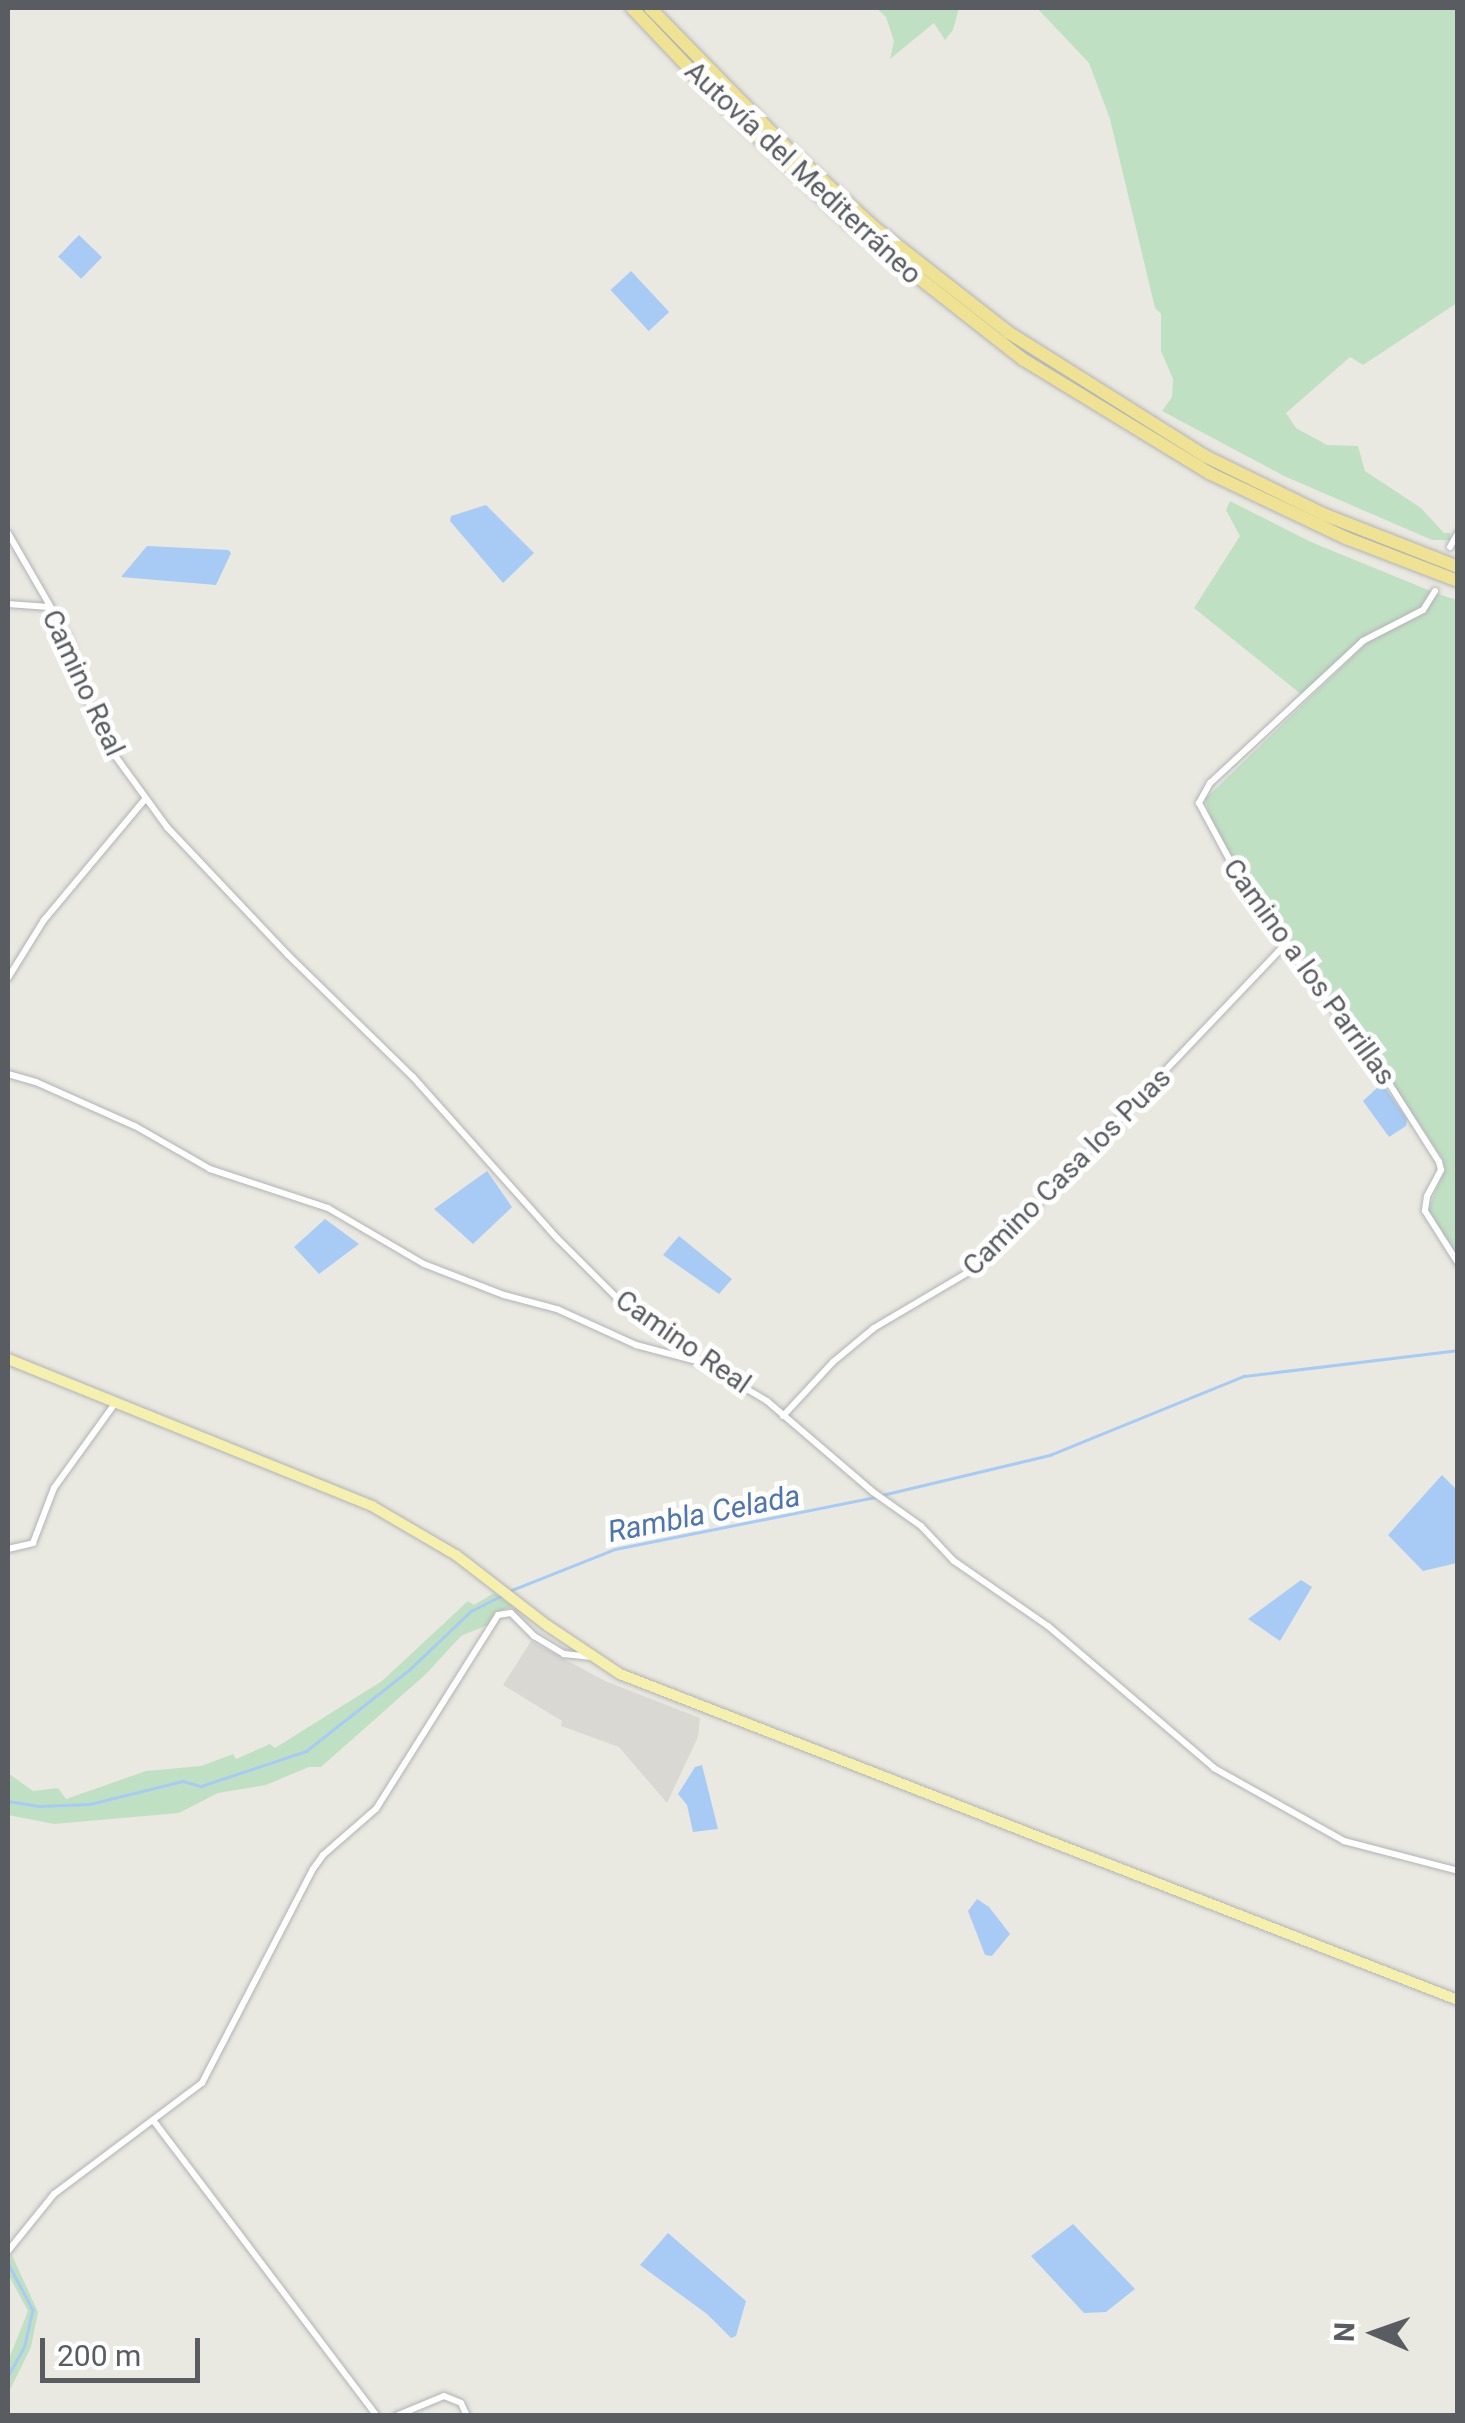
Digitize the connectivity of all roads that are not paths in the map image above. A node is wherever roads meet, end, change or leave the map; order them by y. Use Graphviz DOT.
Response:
graph roads {
  1 [pos="632,8"];
  2 [pos="650,8"];
  3 [pos="8,533"];
  4 [pos="1458,534"];
  5 [pos="1450,547"];
  6 [pos="1458,567"];
  7 [pos="1458,581"];
  8 [pos="1435,591"];
  9 [pos="8,604"];
  10 [pos="49,608"];
  11 [pos="145,798"];
  12 [pos="1287,944"];
  13 [pos="8,978"];
  14 [pos="8,1074"];
  15 [pos="1458,1263"];
  16 [pos="8,1359"];
  17 [pos="703,1363"];
  18 [pos="116,1402"];
  19 [pos="783,1416"];
  20 [pos="8,1550"];
  21 [pos="594,1656"];
  22 [pos="1457,1870"];
  23 [pos="1458,2000"];
  24 [pos="154,2120"];
  25 [pos="8,2252"];
  26 [pos="377,2416"];
  27 [pos="396,2416"];
  28 [pos="467,2416"];
  1 -- 7 [label="highway, Autovía del Mediterráneo"];
  2 -- 6 [label="highway, Autovía del Mediterráneo"];
  3 -- 10 [label="street, Camino Real"];
  4 -- 5 [label="street"];
  8 -- 12 [label="street, Camino a los Parrillas"];
  9 -- 10 [label="street"];
  10 -- 11 [label="street, Camino Real"];
  11 -- 13 [label="street"];
  11 -- 17 [label="street, Camino Real"];
  12 -- 15 [label="street, Camino a los Parrillas"];
  12 -- 19 [label="street, Camino Casa los Puas"];
  14 -- 17 [label="street"];
  16 -- 18 [label="main road"];
  17 -- 19 [label="street, Camino Real"];
  18 -- 20 [label="street"];
  18 -- 21 [label="main road"];
  19 -- 22 [label="street, Camino Real"];
  21 -- 23 [label="main road"];
  21 -- 24 [label="street"];
  24 -- 25 [label="street"];
  24 -- 26 [label="street"];
  27 -- 28 [label="street"];
}
